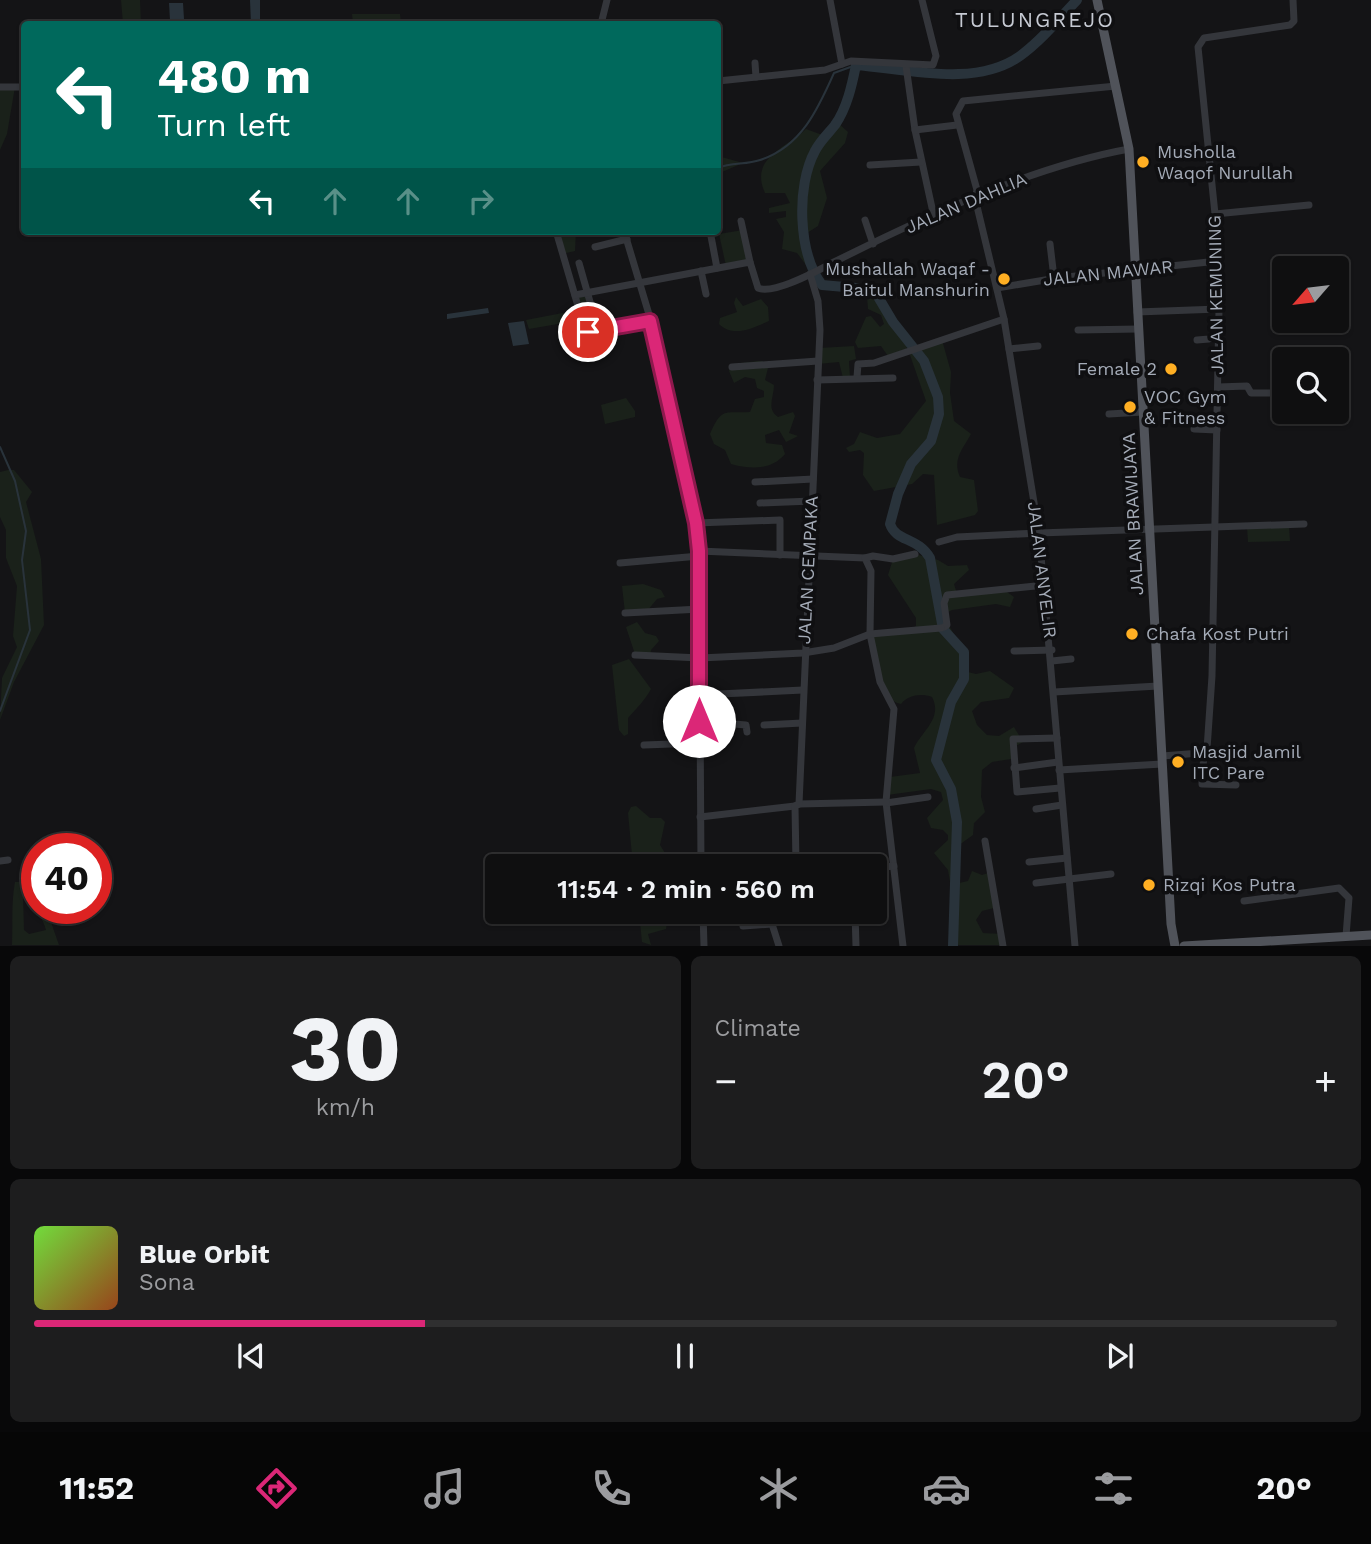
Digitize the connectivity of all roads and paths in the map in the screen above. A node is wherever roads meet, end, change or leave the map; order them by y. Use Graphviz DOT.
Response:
graph roads {
  1 [pos="607,0"];
  2 [pos="830,0"];
  3 [pos="922,0"];
  4 [pos="1100,0"];
  5 [pos="1293,0"];
  6 [pos="602,21"];
  7 [pos="755,63"];
  8 [pos="842,64"];
  9 [pos="907,70"];
  10 [pos="756,77"];
  11 [pos="721,81"];
  12 [pos="0,86"];
  13 [pos="1116,86"];
  14 [pos="21,87"];
  15 [pos="957,125"];
  16 [pos="915,130"];
  17 [pos="1129,149"];
  18 [pos="921,162"];
  19 [pos="870,165"];
  20 [pos="975,198"];
  21 [pos="1308,205"];
  22 [pos="1215,214"];
  23 [pos="933,217"];
  24 [pos="865,220"];
  25 [pos="741,221"];
  26 [pos="557,235"];
  27 [pos="626,235"];
  28 [pos="711,235"];
  29 [pos="873,244"];
  30 [pos="1049,244"];
  31 [pos="595,247"];
  32 [pos="1218,261"];
  33 [pos="579,262"];
  34 [pos="750,262"];
  35 [pos="717,268"];
  36 [pos="1136,270"];
  37 [pos="701,271"];
  38 [pos="814,272"];
  39 [pos="1054,278"];
  40 [pos="639,281"];
  41 [pos="997,288"];
  42 [pos="588,293"];
  43 [pos="706,294"];
  44 [pos="575,295"];
  45 [pos="1219,309"];
  46 [pos="1137,312"];
  47 [pos="1004,319"];
  48 [pos="650,321"];
  49 [pos="1138,328"];
  50 [pos="598,330"];
  51 [pos="1078,330"];
  52 [pos="1219,333"];
  53 [pos="1197,340"];
  54 [pos="1038,346"];
  55 [pos="1009,349"];
  56 [pos="818,360"];
  57 [pos="732,367"];
  58 [pos="857,377"];
  59 [pos="893,378"];
  60 [pos="817,380"];
  61 [pos="1218,387"];
  62 [pos="1272,393"];
  63 [pos="1143,412"];
  64 [pos="1109,414"];
  65 [pos="1194,429"];
  66 [pos="1217,430"];
  67 [pos="813,479"];
  68 [pos="755,482"];
  69 [pos="812,501"];
  70 [pos="760,503"];
  71 [pos="696,523"];
  72 [pos="1304,524"];
  73 [pos="1149,528"];
  74 [pos="1216,528"];
  75 [pos="1039,533"];
  76 [pos="939,542"];
  77 [pos="699,554"];
  78 [pos="915,554"];
  79 [pos="780,555"];
  80 [pos="808,556"];
  81 [pos="862,557"];
  82 [pos="620,563"];
  83 [pos="1045,585"];
  84 [pos="700,609"];
  85 [pos="625,613"];
  86 [pos="870,634"];
  87 [pos="1052,650"];
  88 [pos="1014,651"];
  89 [pos="803,653"];
  90 [pos="635,655"];
  91 [pos="700,658"];
  92 [pos="1071,659"];
  93 [pos="1052,661"];
  94 [pos="1158,686"];
  95 [pos="803,690"];
  96 [pos="1054,692"];
  97 [pos="699,695"];
  98 [pos="699,721"];
  99 [pos="802,723"];
  100 [pos="764,725"];
  101 [pos="747,732"];
  102 [pos="1057,737"];
  103 [pos="699,743"];
  104 [pos="644,745"];
  105 [pos="1203,752"];
  106 [pos="1162,760"];
  107 [pos="1058,766"];
  108 [pos="1014,768"];
  109 [pos="1236,785"];
  110 [pos="1060,788"];
  111 [pos="928,797"];
  112 [pos="886,803"];
  113 [pos="797,805"];
  114 [pos="1062,805"];
  115 [pos="1036,809"];
  116 [pos="700,817"];
  117 [pos="985,841"];
  118 [pos="701,854"];
  119 [pos="796,854"];
  120 [pos="1067,858"];
  121 [pos="1029,862"];
  122 [pos="894,866"];
  123 [pos="887,867"];
  124 [pos="1111,874"];
  125 [pos="1069,879"];
  126 [pos="1036,883"];
  127 [pos="1244,901"];
  128 [pos="703,924"];
  129 [pos="855,924"];
  130 [pos="743,926"];
  131 [pos="1371,935"];
  132 [pos="1346,936"];
  133 [pos="704,946"];
  134 [pos="779,946"];
  135 [pos="856,946"];
  136 [pos="902,946"];
  137 [pos="1003,946"];
  138 [pos="1076,946"];
  139 [pos="1175,946"];
  140 [pos="1184,946"];
  1 -- 6 [label="street"];
  2 -- 8 [label="street"];
  3 -- 9 [label="street"];
  4 -- 13 [label="main road, JALAN BRAWIJAYA"];
  5 -- 22 [label="street, JALAN KEMUNING"];
  7 -- 10 [label="street"];
  8 -- 9 [label="street"];
  8 -- 10 [label="street"];
  9 -- 16 [label="street"];
  10 -- 11 [label="street"];
  12 -- 14 [label="street"];
  13 -- 15 [label="street"];
  13 -- 17 [label="main road, JALAN BRAWIJAYA"];
  15 -- 16 [label="street"];
  15 -- 20 [label="street, JALAN ANYELIR"];
  16 -- 18 [label="street"];
  17 -- 20 [label="street, JALAN DAHLIA"];
  17 -- 36 [label="main road, JALAN BRAWIJAYA"];
  18 -- 19 [label="street"];
  18 -- 23 [label="street"];
  20 -- 23 [label="street, JALAN DAHLIA"];
  20 -- 41 [label="street, JALAN ANYELIR"];
  21 -- 22 [label="street"];
  22 -- 32 [label="street, JALAN KEMUNING"];
  23 -- 29 [label="street, JALAN DAHLIA"];
  24 -- 29 [label="street"];
  25 -- 34 [label="street"];
  26 -- 44 [label="street"];
  27 -- 31 [label="street"];
  27 -- 40 [label="street"];
  28 -- 35 [label="street"];
  29 -- 38 [label="street, JALAN DAHLIA"];
  30 -- 39 [label="street"];
  32 -- 36 [label="street, JALAN MAWAR"];
  32 -- 45 [label="street, JALAN KEMUNING"];
  33 -- 42 [label="street"];
  34 -- 35 [label="street"];
  34 -- 38 [label="street, JALAN DAHLIA"];
  35 -- 37 [label="street"];
  36 -- 39 [label="street, JALAN MAWAR"];
  36 -- 46 [label="main road, JALAN BRAWIJAYA"];
  37 -- 40 [label="street"];
  37 -- 43 [label="street"];
  38 -- 56 [label="street, JALAN CEMPAKA"];
  39 -- 41 [label="street, JALAN MAWAR"];
  40 -- 42 [label="street"];
  40 -- 48 [label="street"];
  41 -- 47 [label="street, JALAN ANYELIR"];
  42 -- 44 [label="street"];
  42 -- 50 [label="street"];
  44 -- 50 [label="street"];
  45 -- 46 [label="street"];
  45 -- 52 [label="street, JALAN KEMUNING"];
  46 -- 49 [label="main road, JALAN BRAWIJAYA"];
  47 -- 55 [label="street, JALAN ANYELIR"];
  47 -- 58 [label="street"];
  48 -- 50 [label="street"];
  48 -- 71 [label="street"];
  49 -- 51 [label="street"];
  49 -- 63 [label="main road, JALAN BRAWIJAYA"];
  52 -- 53 [label="street"];
  52 -- 61 [label="street, JALAN KEMUNING"];
  54 -- 55 [label="street"];
  55 -- 75 [label="street, JALAN ANYELIR"];
  56 -- 57 [label="street"];
  56 -- 60 [label="street, JALAN CEMPAKA"];
  58 -- 59 [label="street"];
  58 -- 60 [label="street"];
  60 -- 67 [label="street, JALAN CEMPAKA"];
  61 -- 62 [label="street"];
  61 -- 66 [label="street, JALAN KEMUNING"];
  63 -- 64 [label="street"];
  63 -- 73 [label="main road, JALAN BRAWIJAYA"];
  65 -- 66 [label="street"];
  66 -- 74 [label="street, JALAN KEMUNING"];
  67 -- 68 [label="street"];
  67 -- 69 [label="street, JALAN CEMPAKA"];
  69 -- 70 [label="street"];
  69 -- 80 [label="street, JALAN CEMPAKA"];
  71 -- 77 [label="street"];
  71 -- 79 [label="street"];
  72 -- 74 [label="street"];
  73 -- 74 [label="street"];
  73 -- 75 [label="street"];
  73 -- 94 [label="main road, JALAN BRAWIJAYA"];
  74 -- 105 [label="street, JALAN KEMUNING"];
  75 -- 76 [label="street"];
  75 -- 83 [label="street, JALAN ANYELIR"];
  77 -- 79 [label="street"];
  77 -- 82 [label="street"];
  77 -- 84 [label="street"];
  78 -- 81 [label="street"];
  79 -- 80 [label="street"];
  80 -- 81 [label="street"];
  80 -- 89 [label="street, JALAN CEMPAKA"];
  81 -- 86 [label="street"];
  83 -- 86 [label="street"];
  83 -- 87 [label="street, JALAN ANYELIR"];
  84 -- 85 [label="street"];
  84 -- 91 [label="street"];
  86 -- 89 [label="street"];
  86 -- 112 [label="street"];
  87 -- 88 [label="street"];
  87 -- 93 [label="street, JALAN ANYELIR"];
  89 -- 91 [label="street"];
  89 -- 95 [label="street, JALAN CEMPAKA"];
  90 -- 91 [label="street"];
  91 -- 97 [label="street"];
  92 -- 93 [label="street"];
  93 -- 96 [label="street, JALAN ANYELIR"];
  94 -- 96 [label="street"];
  94 -- 106 [label="main road, JALAN BRAWIJAYA"];
  95 -- 97 [label="street"];
  95 -- 99 [label="street, JALAN CEMPAKA"];
  96 -- 102 [label="street, JALAN ANYELIR"];
  97 -- 98 [label="street"];
  98 -- 101 [label="street"];
  98 -- 103 [label="street"];
  99 -- 100 [label="street"];
  99 -- 113 [label="street, JALAN CEMPAKA"];
  102 -- 107 [label="street, JALAN ANYELIR"];
  102 -- 108 [label="street"];
  103 -- 104 [label="street"];
  103 -- 116 [label="street"];
  105 -- 106 [label="street"];
  105 -- 109 [label="street, JALAN KEMUNING"];
  106 -- 107 [label="street"];
  106 -- 139 [label="main road, JALAN BRAWIJAYA"];
  107 -- 108 [label="street"];
  107 -- 110 [label="street, JALAN ANYELIR"];
  108 -- 110 [label="street"];
  110 -- 114 [label="street, JALAN ANYELIR"];
  111 -- 112 [label="street"];
  112 -- 113 [label="street"];
  112 -- 122 [label="street"];
  113 -- 116 [label="street"];
  113 -- 119 [label="street, JALAN CEMPAKA"];
  114 -- 115 [label="street"];
  114 -- 120 [label="street, JALAN ANYELIR"];
  116 -- 118 [label="street"];
  117 -- 137 [label="street"];
  120 -- 121 [label="street"];
  120 -- 125 [label="street, JALAN ANYELIR"];
  122 -- 123 [label="street"];
  122 -- 136 [label="street"];
  124 -- 125 [label="street"];
  125 -- 126 [label="street"];
  125 -- 138 [label="street, JALAN ANYELIR"];
  127 -- 132 [label="street"];
  128 -- 133 [label="street"];
  129 -- 135 [label="street"];
  130 -- 134 [label="street"];
  131 -- 132 [label="main road"];
  132 -- 140 [label="main road"];
}
